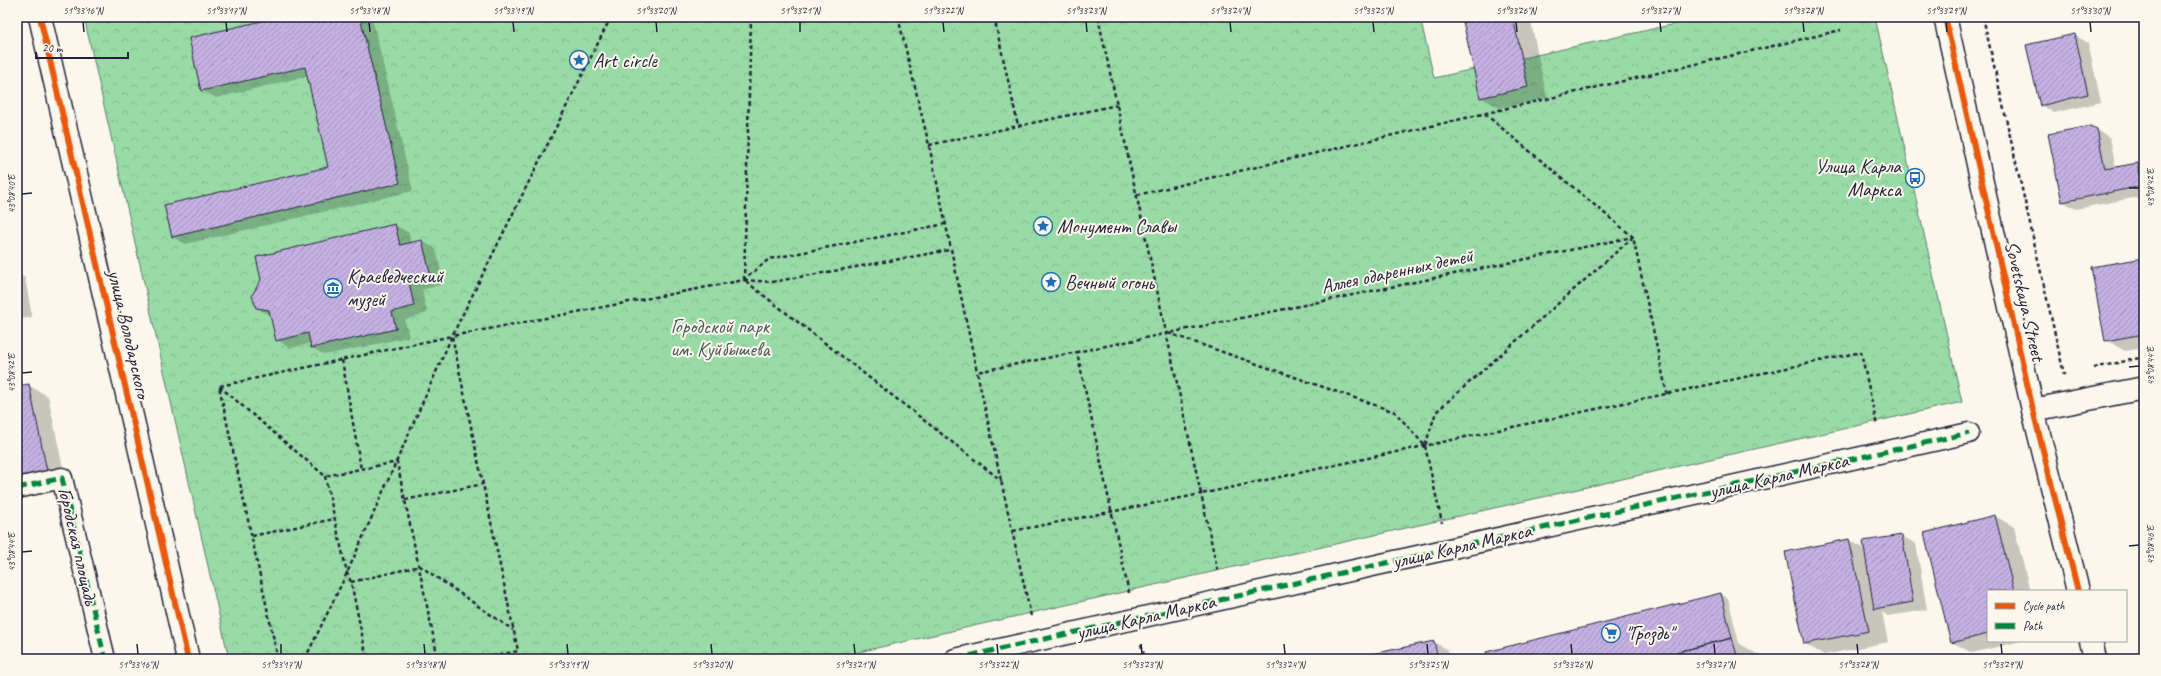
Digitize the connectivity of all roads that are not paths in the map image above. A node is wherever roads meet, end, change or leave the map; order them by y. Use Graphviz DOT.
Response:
graph roads {
  1 [pos="40,17"];
  2 [pos="1945,17"];
  3 [pos="2144,388"];
  4 [pos="2033,410"];
  5 [pos="1969,433"];
  6 [pos="17,488"];
  7 [pos="2078,590"];
  8 [pos="2091,642"];
  9 [pos="105,659"];
  10 [pos="188,659"];
  11 [pos="955,659"];
  12 [pos="2095,659"];
  1 -- 10 [label="street, улица Володарского"];
  2 -- 4 [label="street, Sovetskaya Street"];
  3 -- 4 [label="street"];
  4 -- 7 [label="street, Sovetskaya Street"];
  5 -- 11 [label="street, улица Карла Маркса"];
  6 -- 9 [label="street, Городская площадь"];
  8 -- 12 [label="street"];
}
